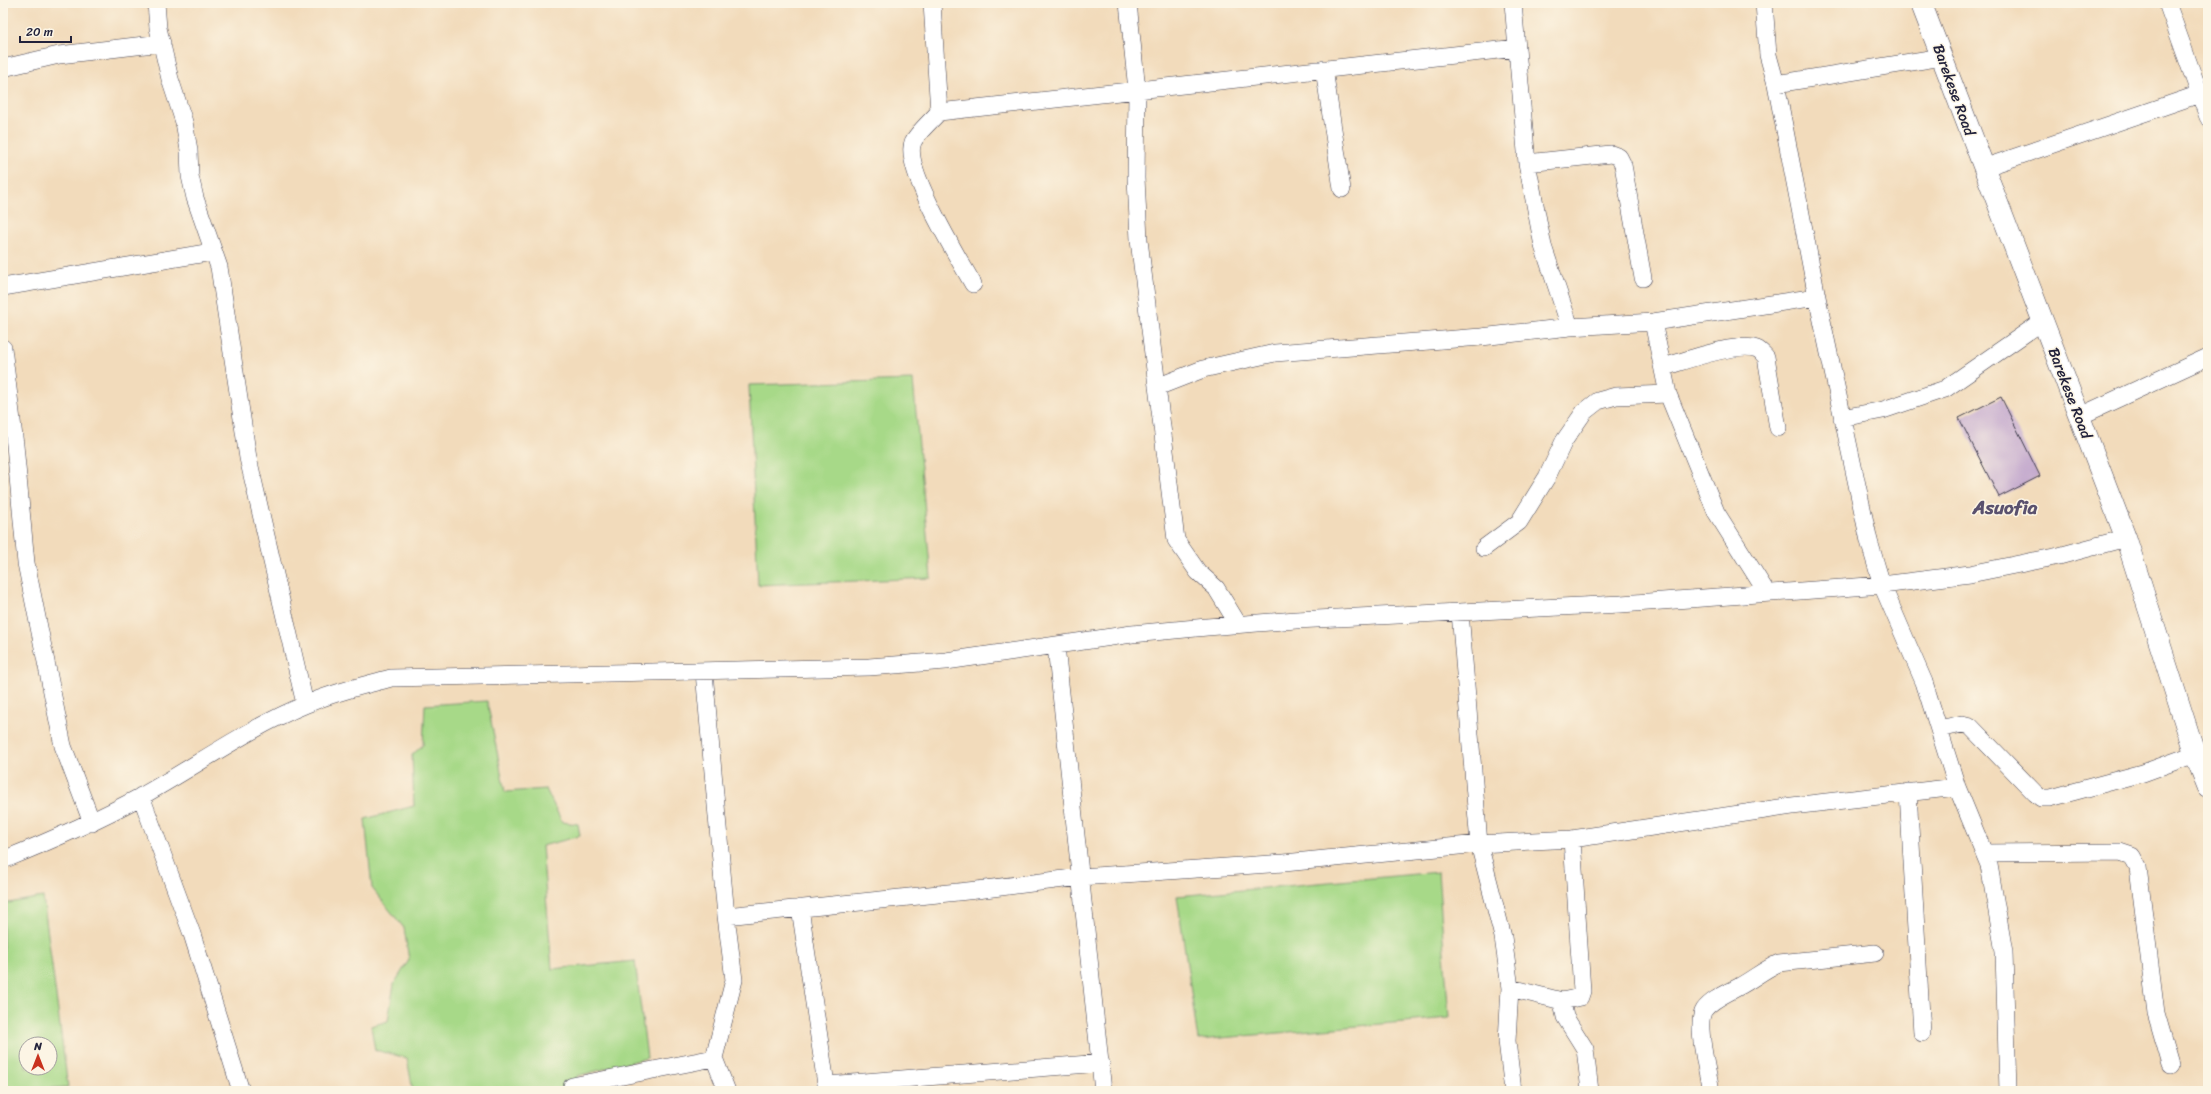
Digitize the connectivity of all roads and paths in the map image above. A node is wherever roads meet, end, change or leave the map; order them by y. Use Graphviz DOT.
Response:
graph roads {
  1 [pos="156,3"];
  2 [pos="932,3"];
  3 [pos="1128,3"];
  4 [pos="1513,3"];
  5 [pos="1764,3"];
  6 [pos="1921,3"];
  7 [pos="2167,3"];
  8 [pos="162,43"];
  9 [pos="1517,48"];
  10 [pos="1942,57"];
  11 [pos="3,68"];
  12 [pos="1324,69"];
  13 [pos="1776,84"];
  14 [pos="1137,90"];
  15 [pos="2200,94"];
  16 [pos="939,112"];
  17 [pos="2208,117"];
  18 [pos="1527,163"];
  19 [pos="1983,168"];
  20 [pos="1342,189"];
  21 [pos="212,252"];
  22 [pos="1643,278"];
  23 [pos="973,284"];
  24 [pos="3,287"];
  25 [pos="1817,297"];
  26 [pos="2043,321"];
  27 [pos="1654,322"];
  28 [pos="1570,327"];
  29 [pos="3,348"];
  30 [pos="2208,357"];
  31 [pos="1664,367"];
  32 [pos="1156,387"];
  33 [pos="1668,394"];
  34 [pos="6,404"];
  35 [pos="2080,416"];
  36 [pos="1842,418"];
  37 [pos="1778,428"];
  38 [pos="2126,538"];
  39 [pos="1484,548"];
  40 [pos="1882,585"];
  41 [pos="1767,593"];
  42 [pos="1460,612"];
  43 [pos="1238,624"];
  44 [pos="1056,646"];
  45 [pos="704,672"];
  46 [pos="305,704"];
  47 [pos="1939,729"];
  48 [pos="2195,754"];
  49 [pos="2208,786"];
  50 [pos="1957,787"];
  51 [pos="1908,792"];
  52 [pos="141,796"];
  53 [pos="92,823"];
  54 [pos="1572,839"];
  55 [pos="1478,844"];
  56 [pos="1985,853"];
  57 [pos="3,860"];
  58 [pos="1080,877"];
  59 [pos="800,908"];
  60 [pos="726,916"];
  61 [pos="1875,953"];
  62 [pos="1510,988"];
  63 [pos="1562,1001"];
  64 [pos="1922,1033"];
  65 [pos="714,1058"];
  66 [pos="1101,1063"];
  67 [pos="2171,1065"];
  68 [pos="572,1086"];
  69 [pos="827,1088"];
  70 [pos="241,1091"];
  71 [pos="727,1091"];
  72 [pos="1103,1091"];
  73 [pos="1513,1091"];
  74 [pos="1590,1091"];
  75 [pos="1711,1091"];
  76 [pos="2008,1091"];
  1 -- 8 [label="street"];
  2 -- 16 [label="street"];
  3 -- 14 [label="street"];
  4 -- 9 [label="street"];
  5 -- 13 [label="street"];
  6 -- 10 [label="main road, Barekese Road"];
  7 -- 15 [label="street"];
  8 -- 11 [label="street"];
  8 -- 21 [label="street"];
  9 -- 12 [label="street"];
  9 -- 18 [label="street"];
  10 -- 13 [label="street"];
  10 -- 19 [label="main road, Barekese Road"];
  12 -- 14 [label="street"];
  12 -- 20 [label="street"];
  13 -- 25 [label="street"];
  14 -- 16 [label="street"];
  14 -- 32 [label="street"];
  15 -- 17 [label="street"];
  15 -- 19 [label="street"];
  16 -- 23 [label="street"];
  18 -- 22 [label="street"];
  18 -- 28 [label="street"];
  19 -- 26 [label="main road, Barekese Road"];
  21 -- 24 [label="street"];
  21 -- 46 [label="street"];
  25 -- 27 [label="street"];
  25 -- 36 [label="street"];
  26 -- 35 [label="main road, Barekese Road"];
  26 -- 36 [label="street"];
  27 -- 28 [label="street"];
  27 -- 31 [label="street"];
  28 -- 32 [label="street"];
  29 -- 34 [label="street"];
  30 -- 35 [label="street"];
  31 -- 33 [label="street"];
  31 -- 37 [label="street"];
  32 -- 43 [label="street"];
  33 -- 39 [label="street"];
  33 -- 41 [label="street"];
  34 -- 53 [label="street"];
  35 -- 38 [label="main road, Barekese Road"];
  36 -- 40 [label="street"];
  38 -- 40 [label="street"];
  38 -- 48 [label="main road, Barekese Road"];
  40 -- 41 [label="street"];
  40 -- 47 [label="street"];
  41 -- 42 [label="street"];
  42 -- 43 [label="street"];
  42 -- 55 [label="street"];
  43 -- 44 [label="street"];
  44 -- 45 [label="street"];
  44 -- 58 [label="street"];
  45 -- 46 [label="street"];
  45 -- 60 [label="street"];
  46 -- 52 [label="street"];
  47 -- 48 [label="street"];
  47 -- 50 [label="street"];
  48 -- 49 [label="main road, Barekese Road"];
  50 -- 51 [label="street"];
  50 -- 56 [label="street"];
  51 -- 54 [label="street"];
  51 -- 64 [label="street"];
  52 -- 53 [label="street"];
  52 -- 70 [label="street"];
  53 -- 57 [label="street"];
  54 -- 55 [label="street"];
  54 -- 63 [label="street"];
  55 -- 58 [label="street"];
  55 -- 62 [label="street"];
  56 -- 67 [label="street"];
  56 -- 76 [label="street"];
  58 -- 59 [label="street"];
  58 -- 66 [label="street"];
  59 -- 60 [label="street"];
  59 -- 69 [label="street"];
  60 -- 65 [label="street"];
  61 -- 75 [label="street"];
  62 -- 63 [label="street"];
  62 -- 73 [label="street"];
  63 -- 74 [label="street"];
  65 -- 68 [label="street"];
  65 -- 71 [label="street"];
  66 -- 69 [label="street"];
  66 -- 72 [label="street"];
}
